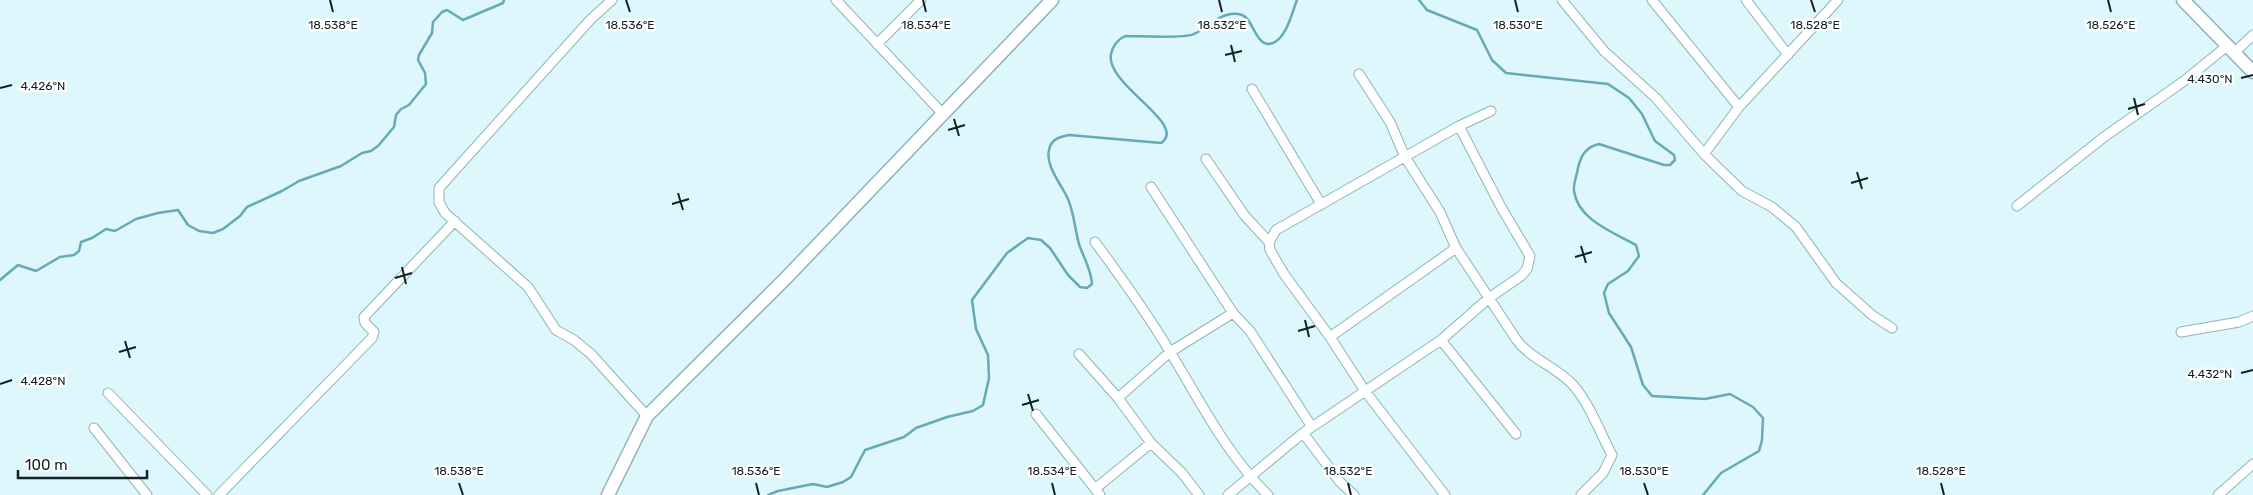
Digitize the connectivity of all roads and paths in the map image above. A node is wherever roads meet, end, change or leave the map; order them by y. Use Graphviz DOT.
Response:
graph roads {
  1 [pos="612,0"];
  2 [pos="836,0"];
  3 [pos="921,0"];
  4 [pos="1052,0"];
  5 [pos="1562,0"];
  6 [pos="1652,0"];
  7 [pos="1746,0"];
  8 [pos="1837,0"];
  9 [pos="2183,0"];
  10 [pos="2253,35"];
  11 [pos="877,44"];
  12 [pos="2231,49"];
  13 [pos="1788,55"];
  14 [pos="2253,72"];
  15 [pos="1359,74"];
  16 [pos="1252,89"];
  17 [pos="1739,107"];
  18 [pos="1490,111"];
  19 [pos="943,114"];
  20 [pos="1459,126"];
  21 [pos="1704,154"];
  22 [pos="1405,157"];
  23 [pos="1206,159"];
  24 [pos="1151,187"];
  25 [pos="1321,204"];
  26 [pos="2017,206"];
  27 [pos="455,221"];
  28 [pos="1095,242"];
  29 [pos="1269,242"];
  30 [pos="1456,248"];
  31 [pos="1489,298"];
  32 [pos="1233,313"];
  33 [pos="2253,316"];
  34 [pos="1892,328"];
  35 [pos="2180,332"];
  36 [pos="1330,338"];
  37 [pos="1441,340"];
  38 [pos="1170,352"];
  39 [pos="1079,354"];
  40 [pos="1365,391"];
  41 [pos="108,393"];
  42 [pos="1118,398"];
  43 [pos="1036,414"];
  44 [pos="647,416"];
  45 [pos="1312,427"];
  46 [pos="94,428"];
  47 [pos="1303,433"];
  48 [pos="1516,434"];
  49 [pos="1150,443"];
  50 [pos="2253,464"];
  51 [pos="1248,476"];
  52 [pos="1098,492"];
  53 [pos="146,495"];
  54 [pos="207,495"];
  55 [pos="219,495"];
  56 [pos="608,495"];
  57 [pos="1199,495"];
  58 [pos="1228,495"];
  59 [pos="1268,495"];
  60 [pos="1354,495"];
  61 [pos="1445,495"];
  62 [pos="1581,495"];
  63 [pos="2218,495"];
  1 -- 27 [label="street"];
  2 -- 11 [label="street"];
  3 -- 11 [label="street"];
  4 -- 19 [label="street"];
  5 -- 21 [label="street"];
  6 -- 17 [label="street"];
  7 -- 13 [label="street"];
  8 -- 13 [label="street"];
  9 -- 12 [label="street"];
  10 -- 12 [label="street"];
  11 -- 19 [label="street"];
  12 -- 14 [label="street"];
  12 -- 26 [label="street"];
  13 -- 17 [label="street"];
  15 -- 22 [label="street"];
  16 -- 25 [label="street"];
  17 -- 21 [label="street"];
  18 -- 20 [label="street"];
  19 -- 44 [label="street"];
  20 -- 22 [label="street"];
  20 -- 31 [label="street"];
  21 -- 34 [label="street"];
  22 -- 25 [label="street"];
  22 -- 30 [label="street"];
  23 -- 29 [label="street"];
  24 -- 32 [label="street"];
  25 -- 29 [label="street"];
  27 -- 44 [label="street"];
  27 -- 55 [label="street"];
  28 -- 38 [label="street"];
  29 -- 36 [label="street"];
  30 -- 31 [label="street"];
  30 -- 36 [label="street"];
  31 -- 37 [label="street"];
  31 -- 62 [label="street"];
  32 -- 38 [label="street"];
  32 -- 45 [label="street"];
  33 -- 35 [label="street"];
  36 -- 40 [label="street"];
  37 -- 40 [label="street"];
  37 -- 48 [label="street"];
  38 -- 42 [label="street"];
  38 -- 51 [label="street"];
  39 -- 42 [label="street"];
  40 -- 45 [label="street"];
  40 -- 61 [label="street"];
  41 -- 54 [label="street"];
  42 -- 49 [label="street"];
  43 -- 52 [label="street"];
  44 -- 56 [label="street"];
  45 -- 47 [label="street"];
  46 -- 53 [label="street"];
  47 -- 51 [label="street"];
  47 -- 60 [label="street"];
  49 -- 52 [label="street"];
  49 -- 57 [label="street"];
  50 -- 63 [label="street"];
  51 -- 58 [label="street"];
  51 -- 59 [label="street"];
}
